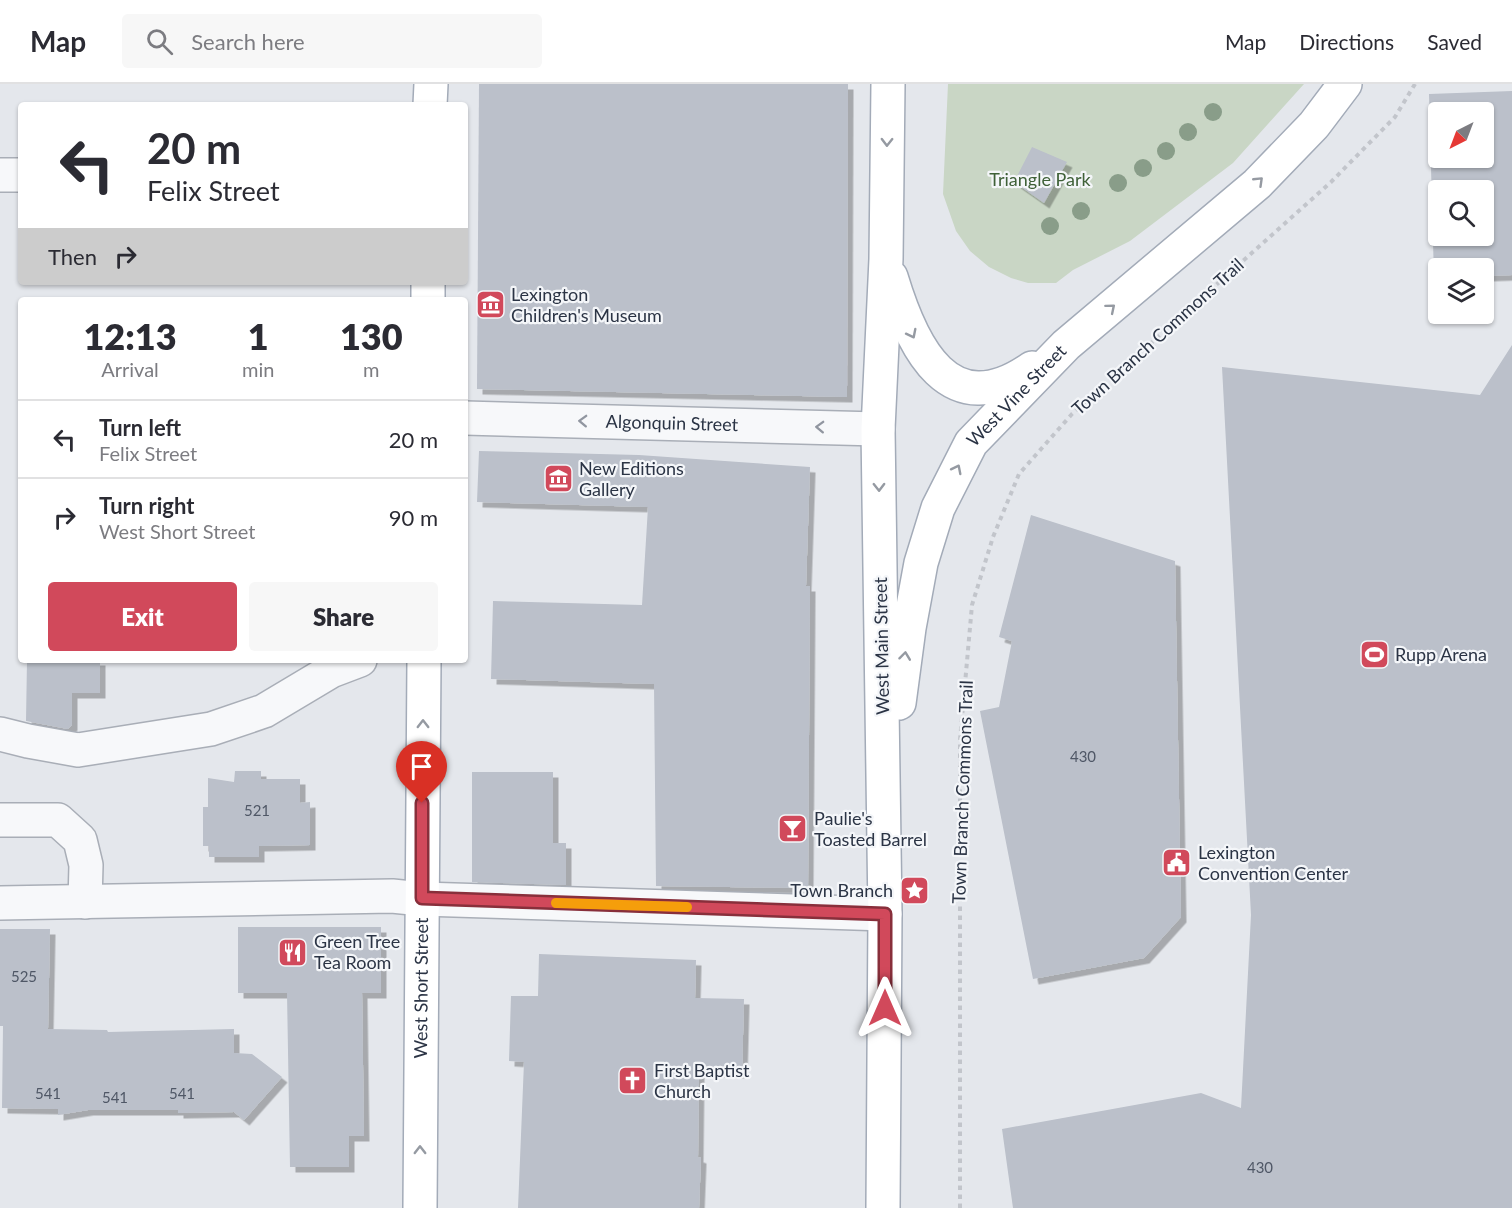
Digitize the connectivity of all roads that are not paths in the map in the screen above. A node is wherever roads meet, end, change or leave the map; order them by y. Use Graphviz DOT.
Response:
graph roads {
  1 [pos="431,84"];
  2 [pos="888,84"];
  3 [pos="1345,84"];
  4 [pos="430,102"];
  5 [pos="0,175"];
  6 [pos="18,175"];
  7 [pos="886,259"];
  8 [pos="1066,345"];
  9 [pos="468,418"];
  10 [pos="878,429"];
  11 [pos="353,663"];
  12 [pos="424,663"];
  13 [pos="0,734"];
  14 [pos="884,818"];
  15 [pos="0,820"];
  16 [pos="422,898"];
  17 [pos="84,902"];
  18 [pos="0,903"];
  19 [pos="885,914"];
  20 [pos="420,1208"];
  21 [pos="883,1208"];
  1 -- 4 [label="main road"];
  2 -- 7 [label="main road, West Main Street, one-way"];
  8 -- 3 [label="main road, West Vine Street, one-way"];
  5 -- 6 [label="street"];
  7 -- 8 [label="main road, one-way"];
  7 -- 10 [label="main road, West Main Street"];
  14 -- 8 [label="main road, West Vine Street, one-way"];
  10 -- 9 [label="street, Algonquin Street, one-way"];
  10 -- 14 [label="main road, West Main Street, one-way"];
  11 -- 13 [label="street"];
  16 -- 12 [label="main road, West Short Street, one-way"];
  14 -- 19 [label="main road, West Main Street"];
  15 -- 17 [label="street"];
  16 -- 17 [label="street"];
  16 -- 19 [label="street"];
  20 -- 16 [label="main road, West Short Street, one-way"];
  17 -- 18 [label="street"];
  19 -- 21 [label="main road, West Main Street"];
}
